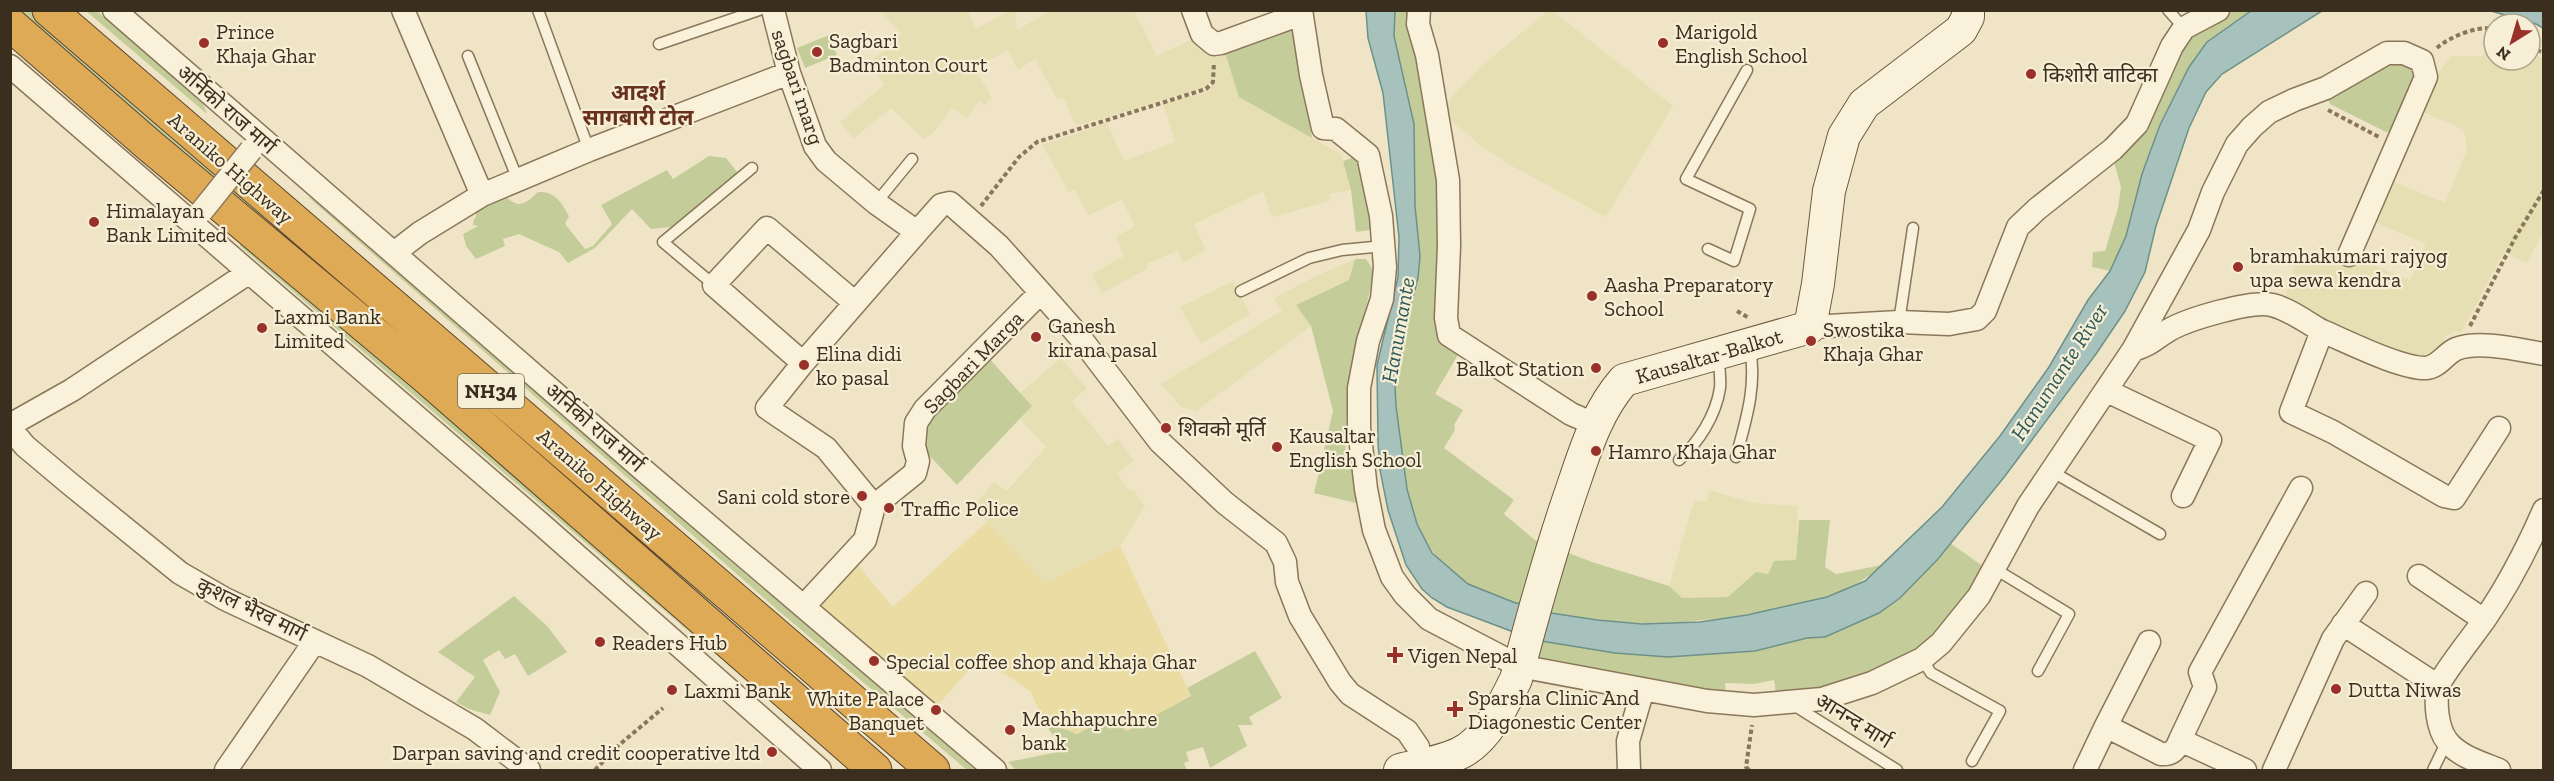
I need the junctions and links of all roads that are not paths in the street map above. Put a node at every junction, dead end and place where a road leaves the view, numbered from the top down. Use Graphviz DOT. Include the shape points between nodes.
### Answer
graph roads {
  1 [pos="49,10"];
  2 [pos="114,10"];
  3 [pos="403,10"];
  4 [pos="538,10"];
  5 [pos="759,10"];
  6 [pos="773,10"];
  7 [pos="1193,10"];
  8 [pos="1419,10"];
  9 [pos="1968,10"];
  10 [pos="2168,10"];
  11 [pos="2218,10"];
  12 [pos="1301,12"];
  13 [pos="10,24"];
  14 [pos="2184,28"];
  15 [pos="659,44"];
  16 [pos="468,56"];
  17 [pos="10,66"];
  18 [pos="1747,70"];
  19 [pos="789,72"];
  20 [pos="251,150"];
  21 [pos="590,150"];
  22 [pos="912,159"];
  23 [pos="752,168"];
  24 [pos="518,180"];
  25 [pos="482,195"];
  26 [pos="876,203"];
  27 [pos="202,211"];
  28 [pos="1913,228"];
  29 [pos="917,232"];
  30 [pos="1384,246"];
  31 [pos="1708,249"];
  32 [pos="394,253"];
  33 [pos="2349,255"];
  34 [pos="248,273"];
  35 [pos="714,285"];
  36 [pos="1241,291"];
  37 [pos="1041,293"];
  38 [pos="854,302"];
  39 [pos="1899,322"];
  40 [pos="1810,327"];
  41 [pos="2322,331"];
  42 [pos="1749,345"];
  43 [pos="2133,350"];
  44 [pos="1718,354"];
  45 [pos="2544,354"];
  46 [pos="803,363"];
  47 [pos="2107,391"];
  48 [pos="1594,424"];
  49 [pos="10,427"];
  50 [pos="2499,428"];
  51 [pos="18,452"];
  52 [pos="1736,457"];
  53 [pos="1679,460"];
  54 [pos="2051,471"];
  55 [pos="2301,488"];
  56 [pos="2183,496"];
  57 [pos="874,506"];
  58 [pos="2544,510"];
  59 [pos="2160,534"];
  60 [pos="1995,569"];
  61 [pos="2420,576"];
  62 [pos="2367,593"];
  63 [pos="804,606"];
  64 [pos="2484,620"];
  65 [pos="2343,624"];
  66 [pos="315,640"];
  67 [pos="2149,642"];
  68 [pos="1922,659"];
  69 [pos="1520,660"];
  70 [pos="2038,671"];
  71 [pos="2438,686"];
  72 [pos="1643,688"];
  73 [pos="1789,703"];
  74 [pos="2106,726"];
  75 [pos="2180,740"];
  76 [pos="2447,741"];
  77 [pos="1971,761"];
  78 [pos="521,767"];
  79 [pos="1411,767"];
  80 [pos="226,771"];
  81 [pos="820,771"];
  82 [pos="875,771"];
  83 [pos="933,771"];
  84 [pos="995,771"];
  85 [pos="1629,771"];
  86 [pos="1897,771"];
  87 [pos="2085,771"];
  88 [pos="2245,771"];
  89 [pos="2274,771"];
  90 [pos="2433,771"];
  91 [pos="2499,771"];
  1 -- 83 [label="highway, Araniko Highway / NH34"];
  2 -- 32 [label="street, अर्निको राज मार्ग"];
  3 -- 25 [label="street"];
  4 -- 21 [label="lane"];
  5 -- 15 [label="lane"];
  6 -- 19 [label="street, sagbari marg"];
  7 -- 12 [label="street" via="1202,34 1215,44"];
  8 -- 48 [label="street" via="1418,24 1448,180 1449,335 1571,414"];
  9 -- 40 [label="main road" via="1960,30 1864,104 1844,136 1829,191"];
  10 -- 14 [label="lane"];
  11 -- 14 [label="street"];
  12 -- 30 [label="street" via="1323,128 1336,129 1368,155"];
  13 -- 82 [label="highway, Araniko Highway / NH34" via="460,407"];
  14 -- 39 [label="street" via="2137,124 2018,227 1985,311 1977,319 1949,324"];
  16 -- 24 [label="lane"];
  17 -- 34 [label="street"];
  18 -- 31 [label="lane" via="1686,179 1750,209 1734,261"];
  19 -- 21 [label="street"];
  19 -- 26 [label="street, sagbari marg" via="815,146 826,161"];
  20 -- 27 [label="street, bridge"];
  21 -- 24 [label="street"];
  22 -- 26 [label="lane"];
  23 -- 35 [label="lane" via="663,242"];
  24 -- 25 [label="street"];
  25 -- 32 [label="street"];
  26 -- 29 [label="street, sagbari marg"];
  28 -- 39 [label="lane"];
  29 -- 37 [label="street" via="940,205 950,203 999,246"];
  29 -- 38 [label="street"];
  30 -- 36 [label="lane" via="1309,258"];
  30 -- 69 [label="street" via="1382,299 1368,341 1359,388 1359,428 1374,530 1392,577 1430,619"];
  32 -- 63 [label="street, अर्निको राज मार्ग"];
  33 -- 43 [label="street" via="2426,77 2422,61 2404,53 2387,53 2326,88 2269,112 2252,127 2237,144 2199,230"];
  34 -- 49 [label="street"];
  34 -- 81 [label="street" via="541,524"];
  35 -- 38 [label="street" via="767,228"];
  35 -- 46 [label="street"];
  37 -- 57 [label="street, Sagbari Marga" via="925,409 916,423 915,473"];
  37 -- 79 [label="street" via="1160,442 1225,503 1276,543 1300,616 1350,694 1407,731 1418,747"];
  38 -- 46 [label="street"];
  39 -- 40 [label="street"];
  40 -- 42 [label="main road, Kausaltar-Balkot"];
  41 -- 43 [label="street" via="2278,308 2254,304 2170,330 2151,344"];
  41 -- 45 [label="street" via="2386,358 2425,368 2437,365 2458,348 2470,346"];
  41 -- 50 [label="street" via="2291,412 2444,496 2454,498"];
  42 -- 44 [label="main road, Kausaltar-Balkot"];
  42 -- 52 [label="lane" via="1753,378"];
  43 -- 47 [label="street"];
  44 -- 48 [label="main road, Kausaltar-Balkot" via="1624,380"];
  44 -- 53 [label="lane" via="1720,387 1712,415 1692,448"];
  46 -- 57 [label="street" via="767,408 826,448"];
  47 -- 54 [label="street"];
  47 -- 56 [label="street" via="2210,440"];
  48 -- 69 [label="main road, Kausaltar-Balkot" via="1559,525"];
  49 -- 51 [label="street, कुशल‌ भैरव मार्ग"];
  51 -- 66 [label="street, कुशल‌ भैरव मार्ग" via="180,573 225,599"];
  54 -- 59 [label="lane"];
  54 -- 60 [label="street" via="2014,529"];
  55 -- 75 [label="street" via="2200,672 2205,687"];
  57 -- 63 [label="street" via="866,540"];
  58 -- 64 [label="street" via="2525,554"];
  60 -- 68 [label="street" via="1960,621"];
  60 -- 70 [label="lane" via="2069,614"];
  61 -- 64 [label="street"];
  62 -- 65 [label="street"];
  63 -- 84 [label="street, अर्निको राज मार्ग"];
  64 -- 71 [label="street"];
  65 -- 71 [label="street"];
  65 -- 89 [label="street"];
  66 -- 78 [label="street, कुशल‌ भैरव मार्ग" via="368,666 475,729"];
  66 -- 80 [label="street"];
  67 -- 74 [label="street"];
  68 -- 73 [label="street" via="1872,683 1822,699"];
  68 -- 77 [label="lane" via="1931,673 2000,711"];
  69 -- 72 [label="street"];
  69 -- 79 [label="main road, Kausaltar-Balkot" via="1510,692 1476,742 1458,754"];
  71 -- 76 [label="street" via="2438,713"];
  72 -- 73 [label="street" via="1707,701"];
  72 -- 85 [label="street" via="1628,741"];
  73 -- 86 [label="lane, आनन्द मार्ग"];
  74 -- 75 [label="street" via="2161,754 2173,752"];
  74 -- 87 [label="street"];
  75 -- 88 [label="street"];
  76 -- 90 [label="lane"];
  76 -- 91 [label="street"];
}
